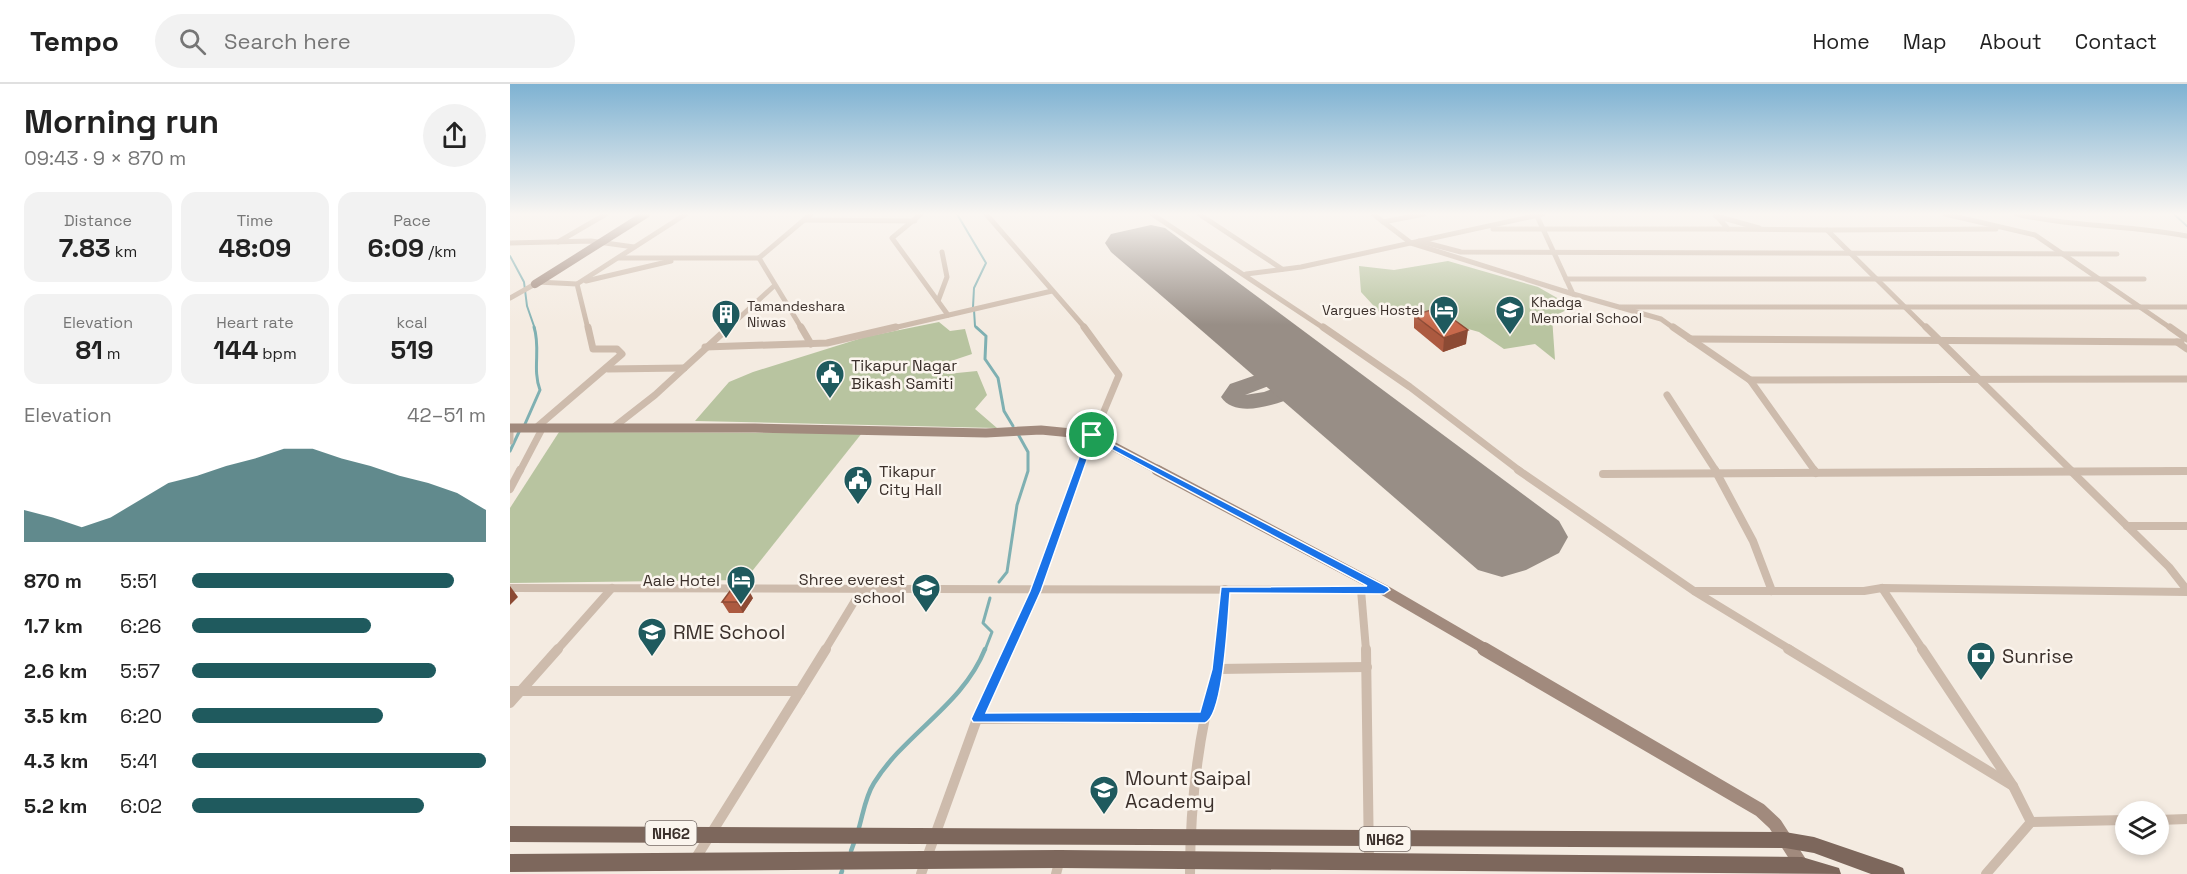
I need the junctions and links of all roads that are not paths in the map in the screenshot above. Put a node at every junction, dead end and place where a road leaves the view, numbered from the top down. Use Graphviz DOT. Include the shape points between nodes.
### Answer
graph roads {
  1 [pos="587,251"];
  2 [pos="629,251"];
  3 [pos="767,251"];
  4 [pos="901,251"];
  5 [pos="1018,251"];
  6 [pos="1210,251"];
  7 [pos="1255,251"];
  8 [pos="1372,251"];
  9 [pos="1436,251"];
  10 [pos="1450,251"];
  11 [pos="1551,251"];
  12 [pos="1845,251"];
  13 [pos="2058,251"];
  14 [pos="942,252"];
  15 [pos="2061,253"];
  16 [pos="1552,254"];
  17 [pos="1848,254"];
  18 [pos="2117,254"];
  19 [pos="619,258"];
  20 [pos="684,258"];
  21 [pos="759,258"];
  22 [pos="1282,269"];
  23 [pos="1246,274"];
  24 [pos="1566,279"];
  25 [pos="1874,279"];
  26 [pos="2144,279"];
  27 [pos="2100,280"];
  28 [pos="536,283"];
  29 [pos="576,284"];
  30 [pos="774,286"];
  31 [pos="1052,291"];
  32 [pos="1573,294"];
  33 [pos="512,296"];
  34 [pos="938,301"];
  35 [pos="786,305"];
  36 [pos="751,306"];
  37 [pos="1903,307"];
  38 [pos="2187,307"];
  39 [pos="1622,308"];
  40 [pos="2142,308"];
  41 [pos="948,315"];
  42 [pos="1690,339"];
  43 [pos="2187,341"];
  44 [pos="1942,342"];
  45 [pos="2177,342"];
  46 [pos="811,344"];
  47 [pos="705,347"];
  48 [pos="2187,349"];
  49 [pos="684,368"];
  50 [pos="608,369"];
  51 [pos="1976,378"];
  52 [pos="2187,379"];
  53 [pos="1750,380"];
  54 [pos="1667,395"];
  55 [pos="614,427"];
  56 [pos="510,428"];
  57 [pos="540,428"];
  58 [pos="1092,435"];
  59 [pos="510,441"];
  60 [pos="2070,471"];
  61 [pos="2187,471"];
  62 [pos="1816,473"];
  63 [pos="1603,474"];
  64 [pos="1717,474"];
  65 [pos="510,489"];
  66 [pos="2127,526"];
  67 [pos="2187,526"];
  68 [pos="510,588"];
  69 [pos="612,588"];
  70 [pos="1882,588"];
  71 [pos="862,589"];
  72 [pos="1225,589"];
  73 [pos="1361,590"];
  74 [pos="1384,590"];
  75 [pos="1035,591"];
  76 [pos="1694,591"];
  77 [pos="1772,591"];
  78 [pos="2187,591"];
  79 [pos="1367,667"];
  80 [pos="1218,669"];
  81 [pos="515,691"];
  82 [pos="800,691"];
  83 [pos="510,703"];
  84 [pos="1205,717"];
  85 [pos="977,719"];
  86 [pos="2013,786"];
  87 [pos="2187,819"];
  88 [pos="2115,820"];
  89 [pos="2169,820"];
  90 [pos="2031,822"];
  91 [pos="711,833"];
  92 [pos="510,834"];
  93 [pos="935,835"];
  94 [pos="1190,836"];
  95 [pos="1369,839"];
  96 [pos="1785,840"];
  97 [pos="694,862"];
  98 [pos="510,863"];
  99 [pos="1369,864"];
  100 [pos="1058,866"];
  101 [pos="1802,866"];
  102 [pos="923,867"];
  103 [pos="641,868"];
  104 [pos="1190,868"];
  105 [pos="1327,868"];
  106 [pos="1462,869"];
  107 [pos="1594,869"];
  108 [pos="1728,869"];
  109 [pos="1833,874"];
  110 [pos="1896,874"];
  111 [pos="1986,874"];
  1 -- 28 [label="street"];
  2 -- 19 [label="street"];
  3 -- 21 [label="street"];
  4 -- 34 [label="street"];
  5 -- 31 [label="street"];
  6 -- 23 [label="street"];
  7 -- 22 [label="street"];
  8 -- 22 [label="street"];
  9 -- 32 [label="street"];
  10 -- 16 [label="street"];
  11 -- 16 [label="street"];
  12 -- 17 [label="street"];
  13 -- 15 [label="street"];
  14 -- 34 [label="street" via="949,267"];
  15 -- 17 [label="street"];
  15 -- 18 [label="street"];
  15 -- 27 [label="street"];
  16 -- 17 [label="street"];
  16 -- 24 [label="street"];
  17 -- 25 [label="street"];
  19 -- 20 [label="street"];
  19 -- 29 [label="street"];
  20 -- 21 [label="street"];
  20 -- 29 [label="street"];
  21 -- 30 [label="street"];
  22 -- 23 [label="street"];
  23 -- 76 [label="street"];
  24 -- 25 [label="street"];
  24 -- 32 [label="street"];
  25 -- 27 [label="street"];
  25 -- 37 [label="street"];
  26 -- 27 [label="street"];
  27 -- 40 [label="street"];
  28 -- 29 [label="street"];
  28 -- 33 [label="street"];
  29 -- 50 [label="street" via="593,348 622,354"];
  30 -- 35 [label="street"];
  30 -- 36 [label="street"];
  31 -- 41 [label="street"];
  31 -- 58 [label="street" via="1075,314 1119,375"];
  32 -- 39 [label="street"];
  34 -- 41 [label="street"];
  35 -- 36 [label="street"];
  35 -- 46 [label="street"];
  36 -- 47 [label="street"];
  37 -- 39 [label="street"];
  37 -- 40 [label="street"];
  37 -- 44 [label="street"];
  38 -- 40 [label="street"];
  39 -- 42 [label="street" via="1661,319"];
  40 -- 43 [label="street"];
  41 -- 46 [label="street"];
  42 -- 44 [label="street"];
  42 -- 53 [label="street"];
  43 -- 45 [label="street"];
  44 -- 45 [label="street"];
  44 -- 51 [label="street"];
  45 -- 48 [label="street"];
  46 -- 47 [label="street"];
  47 -- 49 [label="street"];
  49 -- 50 [label="street"];
  49 -- 55 [label="street"];
  50 -- 57 [label="street"];
  51 -- 52 [label="street"];
  51 -- 53 [label="street"];
  51 -- 60 [label="street"];
  53 -- 62 [label="street"];
  54 -- 64 [label="street"];
  55 -- 57 [label="street"];
  55 -- 58 [label="street" via="1051,430"];
  56 -- 57 [label="street"];
  56 -- 59 [label="street"];
  57 -- 65 [label="street"];
  58 -- 74 [label="street"];
  58 -- 75 [label="street"];
  60 -- 61 [label="street"];
  60 -- 62 [label="street"];
  60 -- 66 [label="street"];
  62 -- 64 [label="street"];
  63 -- 64 [label="street"];
  64 -- 77 [label="street" via="1764,565"];
  66 -- 67 [label="street"];
  66 -- 78 [label="street" via="2169,567"];
  68 -- 69 [label="street"];
  69 -- 71 [label="street"];
  69 -- 81 [label="street"];
  70 -- 77 [label="street"];
  70 -- 78 [label="street"];
  70 -- 86 [label="street"];
  71 -- 75 [label="street"];
  71 -- 82 [label="street"];
  72 -- 73 [label="street"];
  72 -- 75 [label="street"];
  72 -- 80 [label="street"];
  73 -- 74 [label="street"];
  73 -- 79 [label="street"];
  74 -- 96 [label="street" via="1760,810"];
  75 -- 85 [label="street"];
  76 -- 77 [label="street"];
  76 -- 86 [label="street"];
  79 -- 80 [label="street"];
  79 -- 95 [label="street"];
  80 -- 84 [label="street"];
  81 -- 82 [label="street"];
  81 -- 83 [label="street"];
  82 -- 91 [label="street"];
  84 -- 85 [label="street"];
  84 -- 94 [label="street"];
  85 -- 93 [label="street"];
  86 -- 90 [label="street"];
  87 -- 89 [label="street"];
  88 -- 90 [label="street"];
  90 -- 111 [label="street"];
  91 -- 92 [label="main road, NH62"];
  91 -- 93 [label="main road, NH62"];
  91 -- 97 [label="street"];
  93 -- 94 [label="main road, NH62"];
  93 -- 102 [label="street"];
  94 -- 95 [label="main road, NH62"];
  94 -- 104 [label="street"];
  95 -- 96 [label="main road, NH62"];
  95 -- 99 [label="street"];
  96 -- 101 [label="street"];
  96 -- 110 [label="main road, NH62" via="1814,845"];
  97 -- 102 [label="main road, NH62" via="862,861"];
  97 -- 103 [label="main road, NH62"];
  98 -- 103 [label="main road, NH62"];
  99 -- 105 [label="main road, NH62"];
  99 -- 106 [label="main road, NH62"];
  100 -- 102 [label="main road, NH62"];
  100 -- 104 [label="main road, NH62"];
  101 -- 108 [label="main road, NH62"];
  101 -- 109 [label="main road, NH62"];
  104 -- 105 [label="main road, NH62"];
  106 -- 107 [label="main road, NH62"];
  107 -- 108 [label="main road, NH62"];
}
